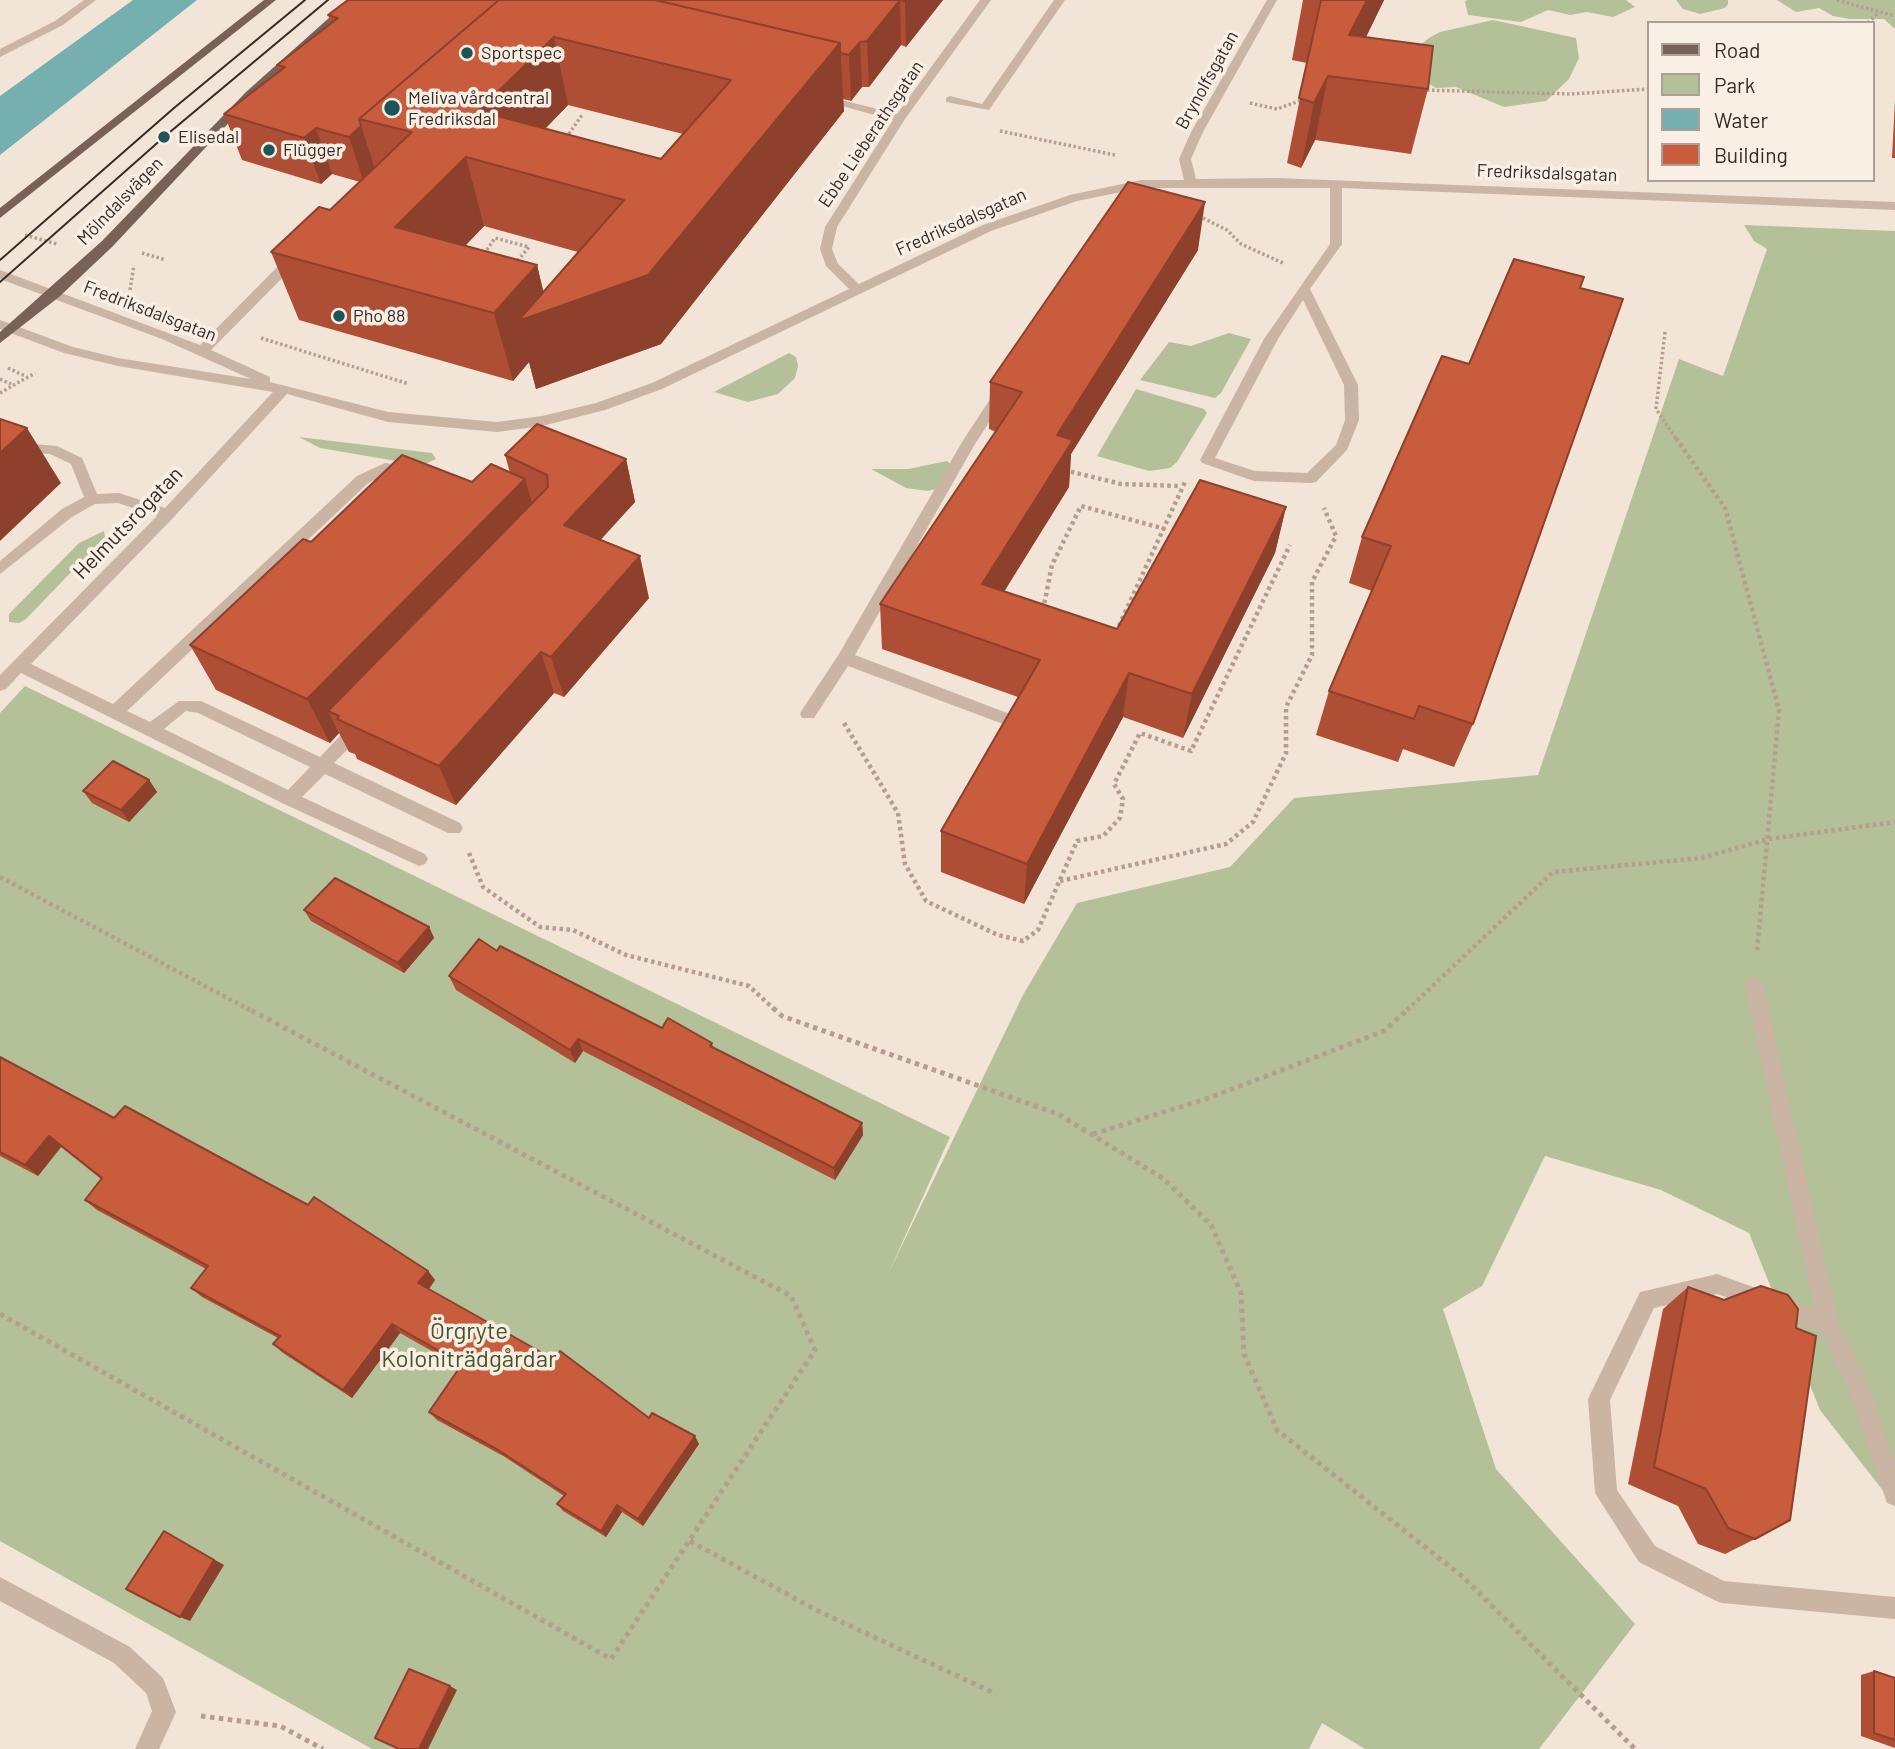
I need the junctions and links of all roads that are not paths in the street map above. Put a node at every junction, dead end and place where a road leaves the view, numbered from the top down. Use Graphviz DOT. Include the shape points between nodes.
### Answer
graph roads {
  1 [pos="90,0"];
  2 [pos="271,0"];
  3 [pos="356,0"];
  4 [pos="986,0"];
  5 [pos="1059,0"];
  6 [pos="1272,0"];
  7 [pos="0,54"];
  8 [pos="812,96"];
  9 [pos="950,100"];
  10 [pos="900,118"];
  11 [pos="1190,181"];
  12 [pos="1336,184"];
  13 [pos="1097,192"];
  14 [pos="1895,206"];
  15 [pos="1109,208"];
  16 [pos="0,214"];
  17 [pos="307,244"];
  18 [pos="0,274"];
  19 [pos="1304,289"];
  20 [pos="857,290"];
  21 [pos="54,295"];
  22 [pos="7,326"];
  23 [pos="0,340"];
  24 [pos="202,351"];
  25 [pos="1013,375"];
  26 [pos="284,389"];
  27 [pos="0,446"];
  28 [pos="429,473"];
  29 [pos="92,499"];
  30 [pos="168,514"];
  31 [pos="1,567"];
  32 [pos="845,658"];
  33 [pos="10,669"];
  34 [pos="0,685"];
  35 [pos="115,712"];
  36 [pos="808,714"];
  37 [pos="371,715"];
  38 [pos="1009,720"];
  39 [pos="152,730"];
  40 [pos="323,765"];
  41 [pos="290,799"];
  42 [pos="454,828"];
  43 [pos="419,859"];
  44 [pos="1754,985"];
  45 [pos="1828,1324"];
  46 [pos="1895,1495"];
  47 [pos="0,1588"];
  48 [pos="1895,1608"];
  49 [pos="147,1749"];
  1 -- 7 [label="street" via="59,23"];
  2 -- 16 [label="main road"];
  3 -- 21 [label="main road, Mölndalsvägen" via="250,94"];
  4 -- 10 [label="street, Ebbe Lieberathsgatan"];
  5 -- 9 [label="street" via="985,108"];
  6 -- 11 [label="street, Brynolfsgatan" via="1197,132 1185,159"];
  8 -- 10 [label="street"];
  10 -- 20 [label="street, Ebbe Lieberathsgatan" via="831,227 825,249 832,266"];
  11 -- 12 [label="street, Fredriksdalsgatan"];
  11 -- 13 [label="street, Fredriksdalsgatan"];
  12 -- 14 [label="street, Fredriksdalsgatan"];
  12 -- 19 [label="street" via="1336,244"];
  13 -- 15 [label="street"];
  13 -- 20 [label="street, Fredriksdalsgatan" via="999,223"];
  17 -- 24 [label="street"];
  18 -- 21 [label="street, Fredriksdalsgatan"];
  19 -- 19 [label="street" via="1351,385 1352,420 1342,447 1311,478 1254,476 1207,460 1271,339"];
  20 -- 26 [label="street, Fredriksdalsgatan" via="657,386 542,421 497,427 431,423 388,417"];
  21 -- 22 [label="main road, Mölndalsvägen"];
  21 -- 24 [label="street, Fredriksdalsgatan"];
  22 -- 23 [label="main road, Mölndalsvägen"];
  22 -- 26 [label="street, Fredriksdalsgatan" via="69,350 118,362"];
  24 -- 26 [label="street, Fredriksdalsgatan"];
  25 -- 32 [label="street" via="969,442"];
  26 -- 30 [label="street, Helmutsrogatan"];
  27 -- 29 [label="street" via="52,449 77,461"];
  28 -- 35 [label="street" via="385,468 362,480"];
  29 -- 30 [label="street" via="119,498"];
  29 -- 31 [label="street" via="67,513"];
  30 -- 33 [label="street, Helmutsrogatan"];
  32 -- 36 [label="street"];
  32 -- 38 [label="street"];
  33 -- 34 [label="street, Helmutsrogatan"];
  33 -- 35 [label="street"];
  35 -- 39 [label="street"];
  37 -- 40 [label="street"];
  39 -- 40 [label="street" via="176,709 201,707"];
  39 -- 41 [label="street"];
  40 -- 41 [label="street"];
  40 -- 42 [label="street"];
  41 -- 43 [label="street"];
  44 -- 45 [label="street"];
  45 -- 46 [label="street" via="1858,1386"];
  45 -- 48 [label="street" via="1717,1284 1647,1299 1599,1399 1606,1493 1647,1554 1722,1592"];
  47 -- 49 [label="street" via="122,1655 155,1686 164,1712"];
}
